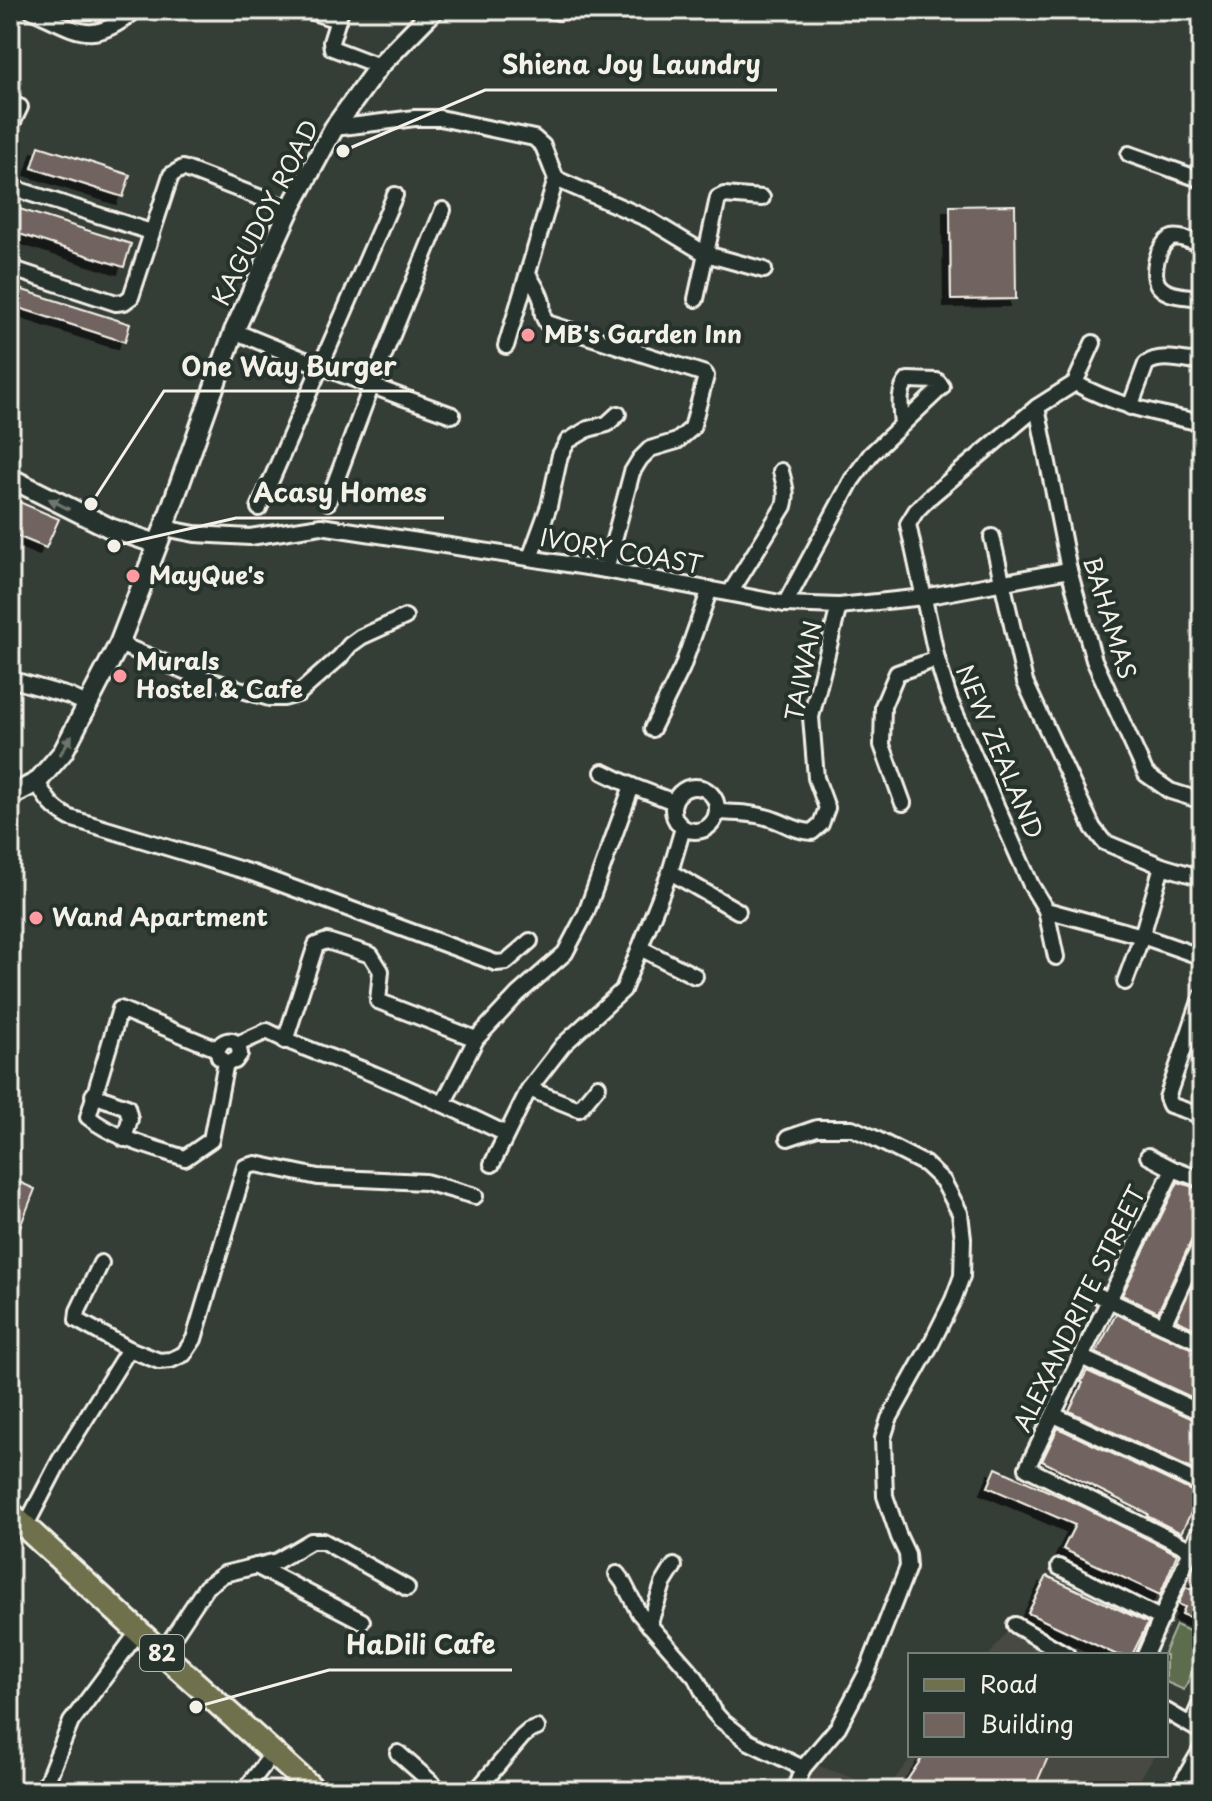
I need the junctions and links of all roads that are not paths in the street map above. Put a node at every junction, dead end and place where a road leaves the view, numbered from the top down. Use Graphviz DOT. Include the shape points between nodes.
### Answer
graph roads {
  1 [pos="31,10"];
  2 [pos="136,10"];
  3 [pos="306,10"];
  4 [pos="434,10"];
  5 [pos="339,15"];
  6 [pos="379,66"];
  7 [pos="20,107"];
  8 [pos="10,128"];
  9 [pos="334,128"];
  10 [pos="1129,154"];
  11 [pos="556,179"];
  12 [pos="1202,180"];
  13 [pos="10,187"];
  14 [pos="395,195"];
  15 [pos="762,198"];
  16 [pos="290,209"];
  17 [pos="443,210"];
  18 [pos="151,232"];
  19 [pos="1202,245"];
  20 [pos="706,254"];
  21 [pos="10,268"];
  22 [pos="764,270"];
  23 [pos="528,274"];
  24 [pos="1202,298"];
  25 [pos="696,299"];
  26 [pos="234,331"];
  27 [pos="1093,343"];
  28 [pos="506,346"];
  29 [pos="1202,363"];
  30 [pos="322,365"];
  31 [pos="1075,383"];
  32 [pos="371,387"];
  33 [pos="1037,407"];
  34 [pos="1130,407"];
  35 [pos="618,414"];
  36 [pos="452,415"];
  37 [pos="1202,423"];
  38 [pos="902,425"];
  39 [pos="781,471"];
  40 [pos="10,478"];
  41 [pos="328,502"];
  42 [pos="259,508"];
  43 [pos="160,536"];
  44 [pos="992,537"];
  45 [pos="530,558"];
  46 [pos="606,570"];
  47 [pos="1069,570"];
  48 [pos="1002,581"];
  49 [pos="710,589"];
  50 [pos="730,593"];
  51 [pos="924,597"];
  52 [pos="785,604"];
  53 [pos="839,606"];
  54 [pos="405,617"];
  55 [pos="119,644"];
  56 [pos="937,659"];
  57 [pos="10,679"];
  58 [pos="89,705"];
  59 [pos="652,729"];
  60 [pos="603,772"];
  61 [pos="37,782"];
  62 [pos="632,786"];
  63 [pos="10,796"];
  64 [pos="1202,801"];
  65 [pos="674,802"];
  66 [pos="903,803"];
  67 [pos="717,812"];
  68 [pos="683,828"];
  69 [pos="1162,866"];
  70 [pos="670,872"];
  71 [pos="1202,878"];
  72 [pos="1046,910"];
  73 [pos="738,911"];
  74 [pos="1142,936"];
  75 [pos="530,941"];
  76 [pos="640,948"];
  77 [pos="1056,957"];
  78 [pos="1202,957"];
  79 [pos="695,976"];
  80 [pos="1125,982"];
  81 [pos="1202,995"];
  82 [pos="1195,1038"];
  83 [pos="476,1039"];
  84 [pos="285,1041"];
  85 [pos="238,1044"];
  86 [pos="217,1049"];
  87 [pos="226,1062"];
  88 [pos="598,1086"];
  89 [pos="529,1089"];
  90 [pos="93,1095"];
  91 [pos="443,1104"];
  92 [pos="1202,1116"];
  93 [pos="506,1134"];
  94 [pos="788,1138"];
  95 [pos="124,1139"];
  96 [pos="1148,1156"];
  97 [pos="492,1164"];
  98 [pos="1173,1169"];
  99 [pos="1202,1180"];
  100 [pos="475,1196"];
  101 [pos="1202,1241"];
  102 [pos="101,1263"];
  103 [pos="1089,1291"];
  104 [pos="1108,1300"];
  105 [pos="1163,1325"];
  106 [pos="1202,1343"];
  107 [pos="129,1349"];
  108 [pos="1081,1357"];
  109 [pos="1202,1413"];
  110 [pos="1054,1415"];
  111 [pos="1202,1485"];
  112 [pos="17,1520"];
  113 [pos="1202,1525"];
  114 [pos="1192,1550"];
  115 [pos="256,1566"];
  116 [pos="674,1566"];
  117 [pos="1059,1567"];
  118 [pos="617,1574"];
  119 [pos="407,1588"];
  120 [pos="1162,1619"];
  121 [pos="362,1621"];
  122 [pos="649,1625"];
  123 [pos="1015,1625"];
  124 [pos="139,1631"];
  125 [pos="162,1653"];
  126 [pos="1064,1653"];
  127 [pos="1146,1653"];
  128 [pos="1202,1700"];
  129 [pos="1168,1712"];
  130 [pos="537,1728"];
  131 [pos="1196,1729"];
  132 [pos="1202,1748"];
  133 [pos="273,1753"];
  134 [pos="398,1753"];
  135 [pos="803,1768"];
  136 [pos="1202,1779"];
  137 [pos="43,1791"];
  138 [pos="244,1791"];
  139 [pos="315,1791"];
  140 [pos="441,1791"];
  141 [pos="476,1791"];
  142 [pos="794,1791"];
  143 [pos="1177,1791"];
  144 [pos="1195,1791"];
  1 -- 2 [label="street" via="80,32 96,33 118,25"];
  3 -- 5 [label="street"];
  4 -- 6 [label="street, KAGUDOY ROAD"];
  5 -- 6 [label="street" via="332,48"];
  6 -- 9 [label="street, KAGUDOY ROAD"];
  7 -- 8 [label="street"];
  9 -- 11 [label="street" via="440,118 534,138 543,146"];
  9 -- 16 [label="street, KAGUDOY ROAD"];
  10 -- 12 [label="street"];
  11 -- 20 [label="street" via="648,219"];
  11 -- 23 [label="street"];
  13 -- 18 [label="street"];
  14 -- 30 [label="street"];
  15 -- 20 [label="street" via="718,198"];
  16 -- 18 [label="street" via="183,168 171,175"];
  16 -- 26 [label="street, KAGUDOY ROAD"];
  17 -- 32 [label="street"];
  18 -- 21 [label="street" via="131,297 124,302"];
  19 -- 24 [label="street" via="1175,237 1167,240 1155,278 1170,293"];
  20 -- 22 [label="street"];
  20 -- 25 [label="street"];
  23 -- 28 [label="street"];
  23 -- 46 [label="street" via="547,323 706,376 692,428 677,441 650,449 632,472"];
  26 -- 30 [label="street"];
  26 -- 43 [label="street, KAGUDOY ROAD"];
  27 -- 31 [label="street"];
  29 -- 34 [label="street" via="1150,360"];
  30 -- 32 [label="street"];
  30 -- 42 [label="street"];
  31 -- 33 [label="street"];
  31 -- 34 [label="street"];
  32 -- 36 [label="street"];
  32 -- 41 [label="street"];
  33 -- 47 [label="street, BAHAMAS"];
  33 -- 51 [label="street, NEW ZEALAND" via="931,496 908,524"];
  34 -- 37 [label="street"];
  35 -- 45 [label="street" via="568,441"];
  38 -- 52 [label="street" via="852,480"];
  39 -- 50 [label="street" via="784,506"];
  43 -- 40 [label="street, one-way" via="110,528"];
  43 -- 45 [label="street, IVORY COAST" via="250,537 321,526"];
  43 -- 55 [label="street, KAGUDOY ROAD"];
  44 -- 48 [label="street"];
  45 -- 46 [label="street, IVORY COAST"];
  46 -- 49 [label="street, IVORY COAST"];
  47 -- 48 [label="street, IVORY COAST"];
  47 -- 64 [label="street, BAHAMAS" via="1094,660 1146,774 1170,791"];
  48 -- 51 [label="street, IVORY COAST"];
  48 -- 69 [label="street" via="1025,682 1093,828 1104,842"];
  49 -- 50 [label="street, IVORY COAST"];
  49 -- 59 [label="street" via="682,668"];
  50 -- 52 [label="street, IVORY COAST"];
  51 -- 53 [label="street, IVORY COAST"];
  51 -- 56 [label="street, NEW ZEALAND"];
  52 -- 53 [label="street, IVORY COAST"];
  53 -- 67 [label="street, TAIWAN" via="811,717 816,778 827,808 821,824 812,832 799,831 758,815"];
  54 -- 55 [label="street" via="361,637 298,694 284,698 199,677"];
  55 -- 58 [label="street, KAGUDOY ROAD"];
  56 -- 66 [label="street" via="897,673 883,706 882,745"];
  56 -- 72 [label="street, NEW ZEALAND" via="950,701"];
  57 -- 58 [label="street"];
  61 -- 58 [label="street, KAGUDOY ROAD, one-way" via="63,752"];
  60 -- 62 [label="street"];
  61 -- 63 [label="street, KAGUDOY ROAD"];
  61 -- 75 [label="street" via="50,804 70,818 252,873 496,963 506,962"];
  62 -- 65 [label="street"];
  62 -- 83 [label="street" via="586,913 565,953"];
  65 -- 67 [label="street" via="683,790 697,787 715,798"];
  65 -- 68 [label="street" via="674,816"];
  67 -- 68 [label="street" via="705,829"];
  68 -- 70 [label="street"];
  69 -- 71 [label="street"];
  69 -- 74 [label="street"];
  70 -- 73 [label="street"];
  70 -- 76 [label="street"];
  72 -- 74 [label="street"];
  72 -- 77 [label="street, NEW ZEALAND"];
  74 -- 78 [label="street"];
  74 -- 80 [label="street"];
  76 -- 79 [label="street"];
  76 -- 89 [label="street" via="623,990 563,1045"];
  81 -- 82 [label="street"];
  82 -- 92 [label="street" via="1167,1098 1170,1105"];
  83 -- 84 [label="street" via="378,1001 381,971 371,955 327,941 316,945"];
  83 -- 91 [label="street"];
  84 -- 85 [label="street" via="267,1031"];
  84 -- 91 [label="street"];
  85 -- 86 [label="street" via="226,1040"];
  85 -- 87 [label="street" via="240,1054"];
  86 -- 87 [label="street"];
  86 -- 90 [label="street" via="120,1009"];
  87 -- 95 [label="street" via="211,1140 185,1158"];
  88 -- 89 [label="street" via="579,1109"];
  89 -- 93 [label="street"];
  90 -- 95 [label="street" via="88,1117"];
  90 -- 95 [label="street" via="127,1107 130,1119"];
  91 -- 93 [label="street"];
  93 -- 97 [label="street"];
  94 -- 135 [label="street" via="817,1128 852,1128 925,1164 943,1181 960,1213 963,1239 962,1276 953,1300 883,1438 885,1496 908,1567 867,1672 838,1727"];
  96 -- 98 [label="street"];
  98 -- 99 [label="street"];
  98 -- 104 [label="street, ALEXANDRITE STREET"];
  100 -- 107 [label="street" via="425,1182 245,1167 194,1339 184,1354 171,1360 159,1361"];
  101 -- 105 [label="street"];
  102 -- 107 [label="street" via="77,1320"];
  103 -- 104 [label="street"];
  104 -- 105 [label="street"];
  104 -- 108 [label="street, ALEXANDRITE STREET"];
  105 -- 106 [label="street"];
  107 -- 112 [label="street"];
  108 -- 109 [label="street"];
  108 -- 110 [label="street, ALEXANDRITE STREET"];
  110 -- 111 [label="street"];
  110 -- 114 [label="street, ALEXANDRITE STREET" via="1027,1468"];
  112 -- 124 [label="main road, 82"];
  113 -- 114 [label="street"];
  114 -- 120 [label="street"];
  115 -- 119 [label="street" via="277,1561 311,1541 323,1541"];
  115 -- 121 [label="street"];
  115 -- 125 [label="street" via="224,1574 206,1587"];
  116 -- 122 [label="street"];
  117 -- 120 [label="street"];
  118 -- 122 [label="street"];
  120 -- 127 [label="street"];
  122 -- 135 [label="street" via="696,1678 721,1720 749,1742"];
  123 -- 126 [label="street"];
  124 -- 125 [label="main road, 82"];
  124 -- 137 [label="street" via="71,1722"];
  125 -- 133 [label="main road, 82"];
  128 -- 131 [label="street"];
  129 -- 131 [label="street"];
  130 -- 141 [label="street" via="522,1737"];
  132 -- 143 [label="street"];
  133 -- 138 [label="street"];
  133 -- 139 [label="main road, 82"];
  134 -- 140 [label="street"];
  135 -- 142 [label="street"];
  136 -- 144 [label="street"];
}
